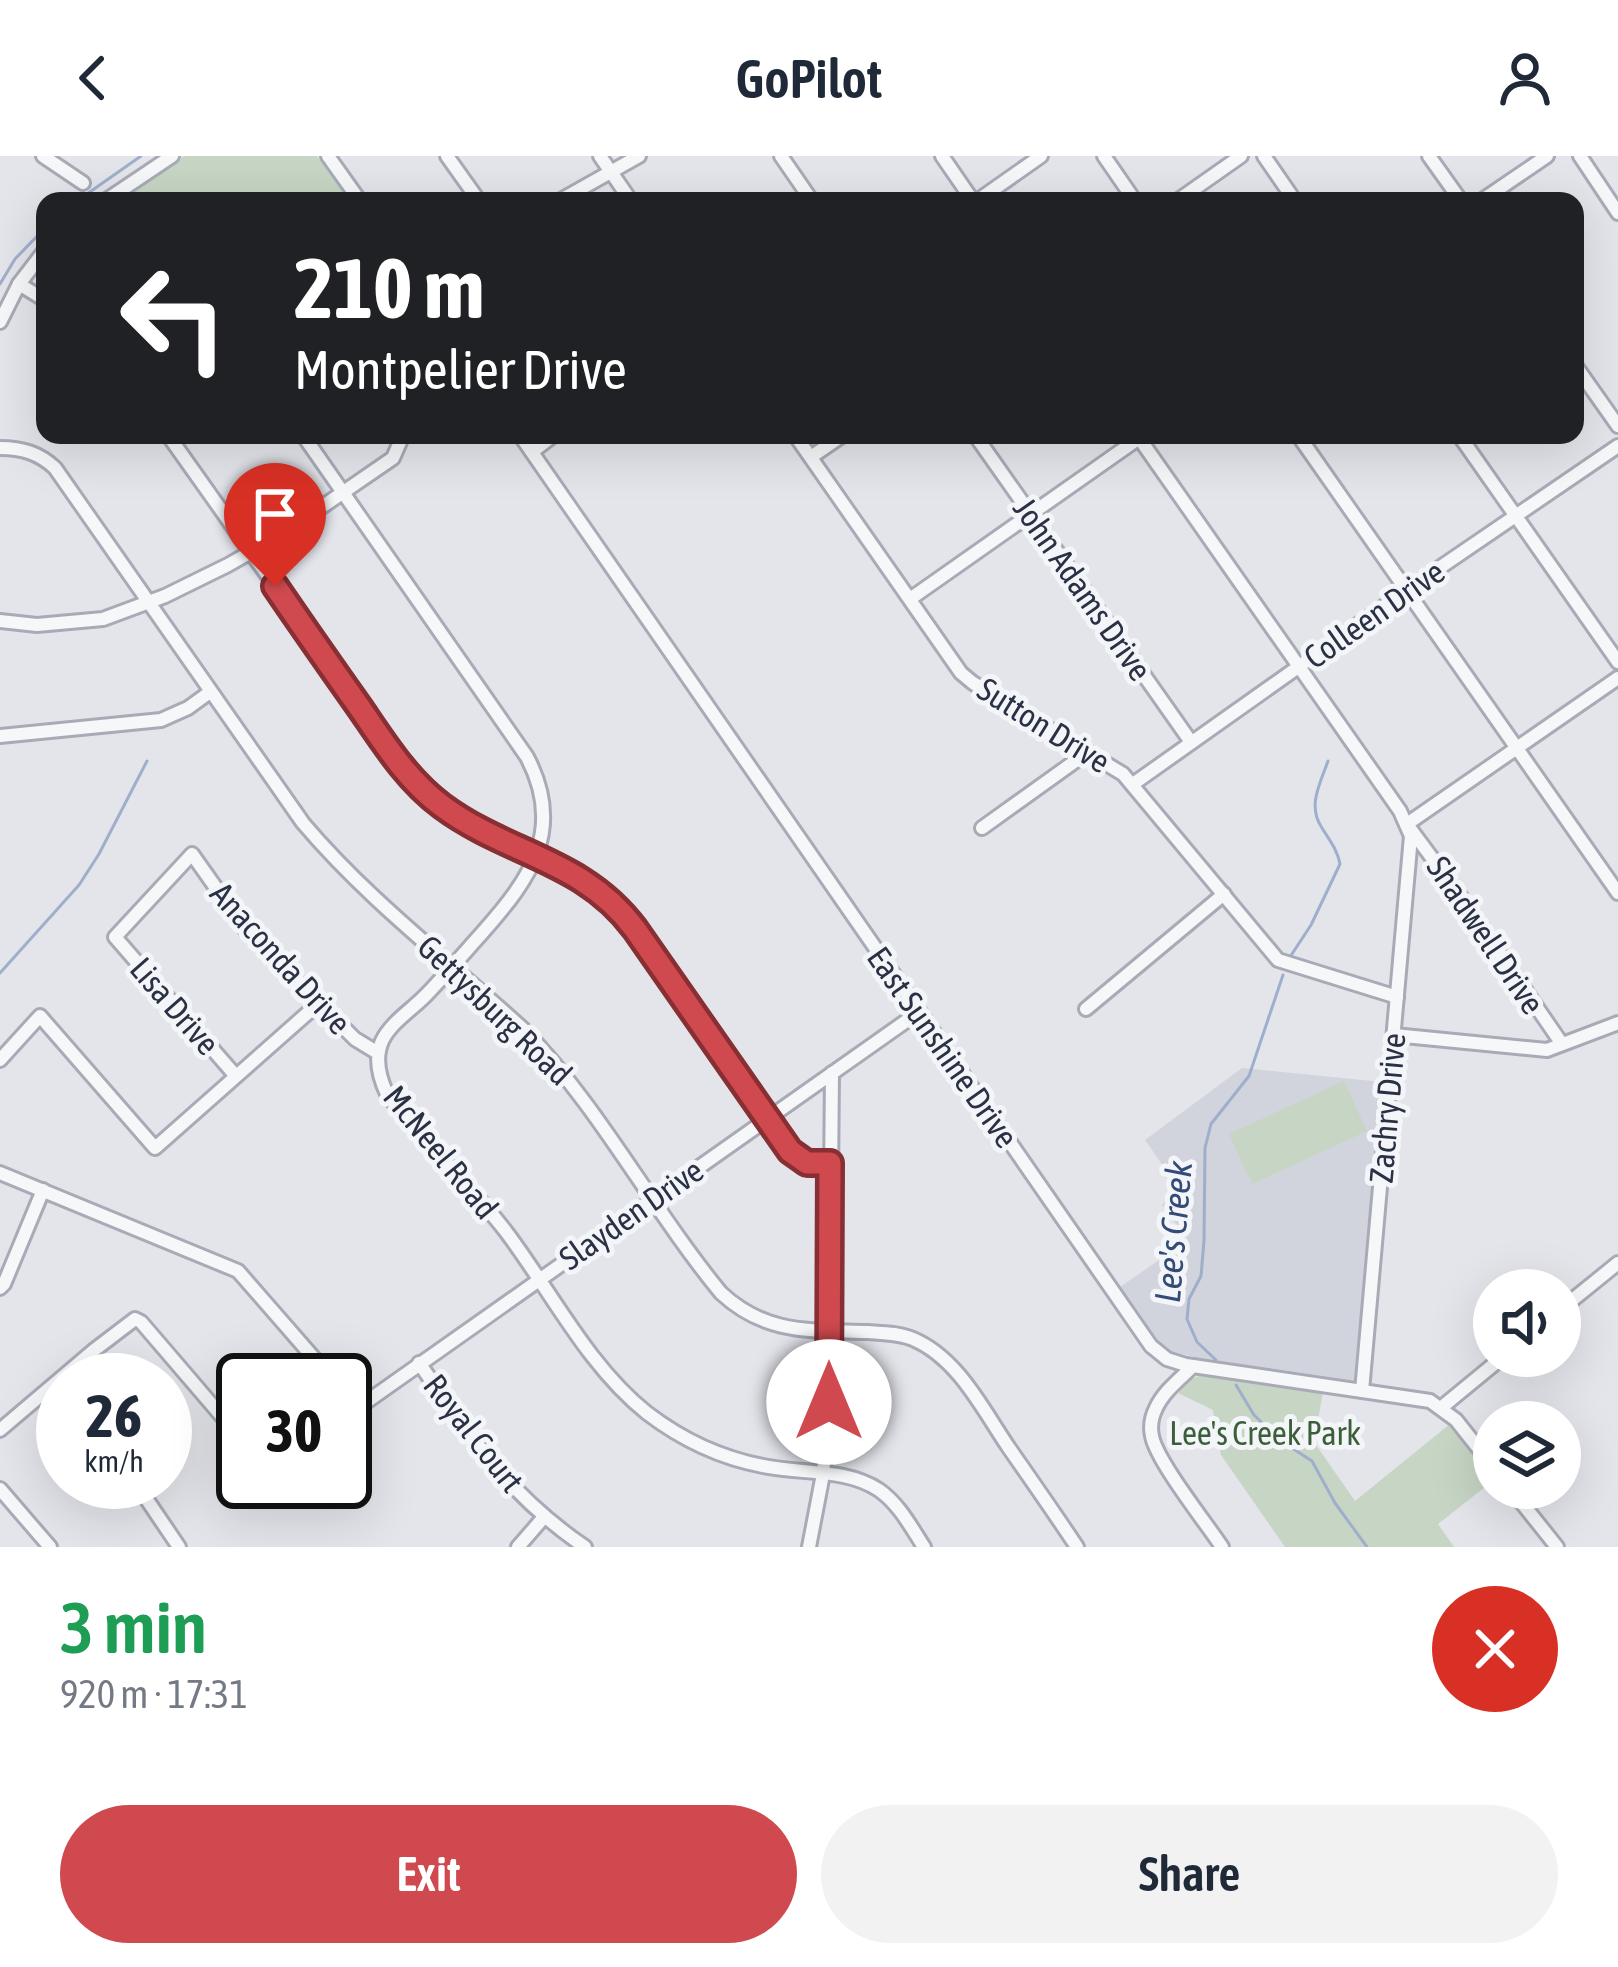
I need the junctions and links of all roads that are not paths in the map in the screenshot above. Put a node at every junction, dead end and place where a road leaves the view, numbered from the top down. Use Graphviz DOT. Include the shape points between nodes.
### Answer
graph roads {
  1 [pos="43,156"];
  2 [pos="172,156"];
  3 [pos="328,156"];
  4 [pos="447,156"];
  5 [pos="600,156"];
  6 [pos="639,156"];
  7 [pos="781,156"];
  8 [pos="942,156"];
  9 [pos="1041,156"];
  10 [pos="1104,156"];
  11 [pos="1241,156"];
  12 [pos="1264,156"];
  13 [pos="1430,156"];
  14 [pos="1547,156"];
  15 [pos="1580,156"];
  16 [pos="611,172"];
  17 [pos="82,182"];
  18 [pos="121,192"];
  19 [pos="353,192"];
  20 [pos="473,192"];
  21 [pos="575,192"];
  22 [pos="625,192"];
  23 [pos="806,192"];
  24 [pos="968,192"];
  25 [pos="988,192"];
  26 [pos="1129,192"];
  27 [pos="1190,192"];
  28 [pos="1289,192"];
  29 [pos="1455,192"];
  30 [pos="1493,192"];
  31 [pos="1618,213"];
  32 [pos="36,262"];
  33 [pos="19,284"];
  34 [pos="36,294"];
  35 [pos="0,322"];
  36 [pos="1584,378"];
  37 [pos="1618,426"];
  38 [pos="174,444"];
  39 [pos="309,444"];
  40 [pos="399,444"];
  41 [pos="526,444"];
  42 [pos="542,444"];
  43 [pos="802,444"];
  44 [pos="830,444"];
  45 [pos="981,444"];
  46 [pos="1129,444"];
  47 [pos="1145,444"];
  48 [pos="1304,444"];
  49 [pos="1465,444"];
  50 [pos="1618,446"];
  51 [pos="0,448"];
  52 [pos="532,452"];
  53 [pos="811,457"];
  54 [pos="343,493"];
  55 [pos="1030,515"];
  56 [pos="1515,515"];
  57 [pos="251,553"];
  58 [pos="1407,590"];
  59 [pos="910,599"];
  60 [pos="149,602"];
  61 [pos="0,621"];
  62 [pos="1618,662"];
  63 [pos="1298,668"];
  64 [pos="1618,678"];
  65 [pos="210,692"];
  66 [pos="0,736"];
  67 [pos="1191,742"];
  68 [pos="1516,748"];
  69 [pos="1088,752"];
  70 [pos="1132,784"];
  71 [pos="1408,825"];
  72 [pos="982,828"];
  73 [pos="537,856"];
  74 [pos="1618,893"];
  75 [pos="1224,894"];
  76 [pos="115,937"];
  77 [pos="453,965"];
  78 [pos="1396,997"];
  79 [pos="319,1003"];
  80 [pos="1086,1009"];
  81 [pos="919,1012"];
  82 [pos="1618,1023"];
  83 [pos="1394,1036"];
  84 [pos="1562,1044"];
  85 [pos="378,1053"];
  86 [pos="0,1060"];
  87 [pos="832,1073"];
  88 [pos="235,1075"];
  89 [pos="767,1118"];
  90 [pos="830,1163"];
  91 [pos="0,1173"];
  92 [pos="43,1190"];
  93 [pos="653,1198"];
  94 [pos="1618,1263"];
  95 [pos="539,1279"];
  96 [pos="0,1288"];
  97 [pos="1581,1293"];
  98 [pos="830,1331"];
  99 [pos="91,1353"];
  100 [pos="167,1353"];
  101 [pos="309,1353"];
  102 [pos="419,1363"];
  103 [pos="1193,1366"];
  104 [pos="1478,1377"];
  105 [pos="192,1382"];
  106 [pos="1362,1390"];
  107 [pos="372,1397"];
  108 [pos="36,1399"];
  109 [pos="1442,1407"];
  110 [pos="216,1410"];
  111 [pos="0,1430"];
  112 [pos="1473,1441"];
  113 [pos="823,1474"];
  114 [pos="0,1489"];
  115 [pos="153,1509"];
  116 [pos="1527,1509"];
  117 [pos="544,1517"];
  118 [pos="50,1547"];
  119 [pos="179,1547"];
  120 [pos="518,1547"];
  121 [pos="585,1547"];
  122 [pos="809,1547"];
  123 [pos="924,1547"];
  124 [pos="1077,1547"];
  125 [pos="1222,1547"];
  126 [pos="1557,1547"];
  1 -- 17 [label="street"];
  2 -- 18 [label="street"];
  3 -- 19 [label="street"];
  4 -- 20 [label="street"];
  5 -- 16 [label="street"];
  6 -- 16 [label="street"];
  7 -- 23 [label="street"];
  8 -- 24 [label="street"];
  9 -- 25 [label="street"];
  10 -- 26 [label="street"];
  11 -- 27 [label="street"];
  12 -- 28 [label="street"];
  13 -- 29 [label="street"];
  14 -- 30 [label="street"];
  15 -- 31 [label="street"];
  16 -- 21 [label="street"];
  16 -- 22 [label="street"];
  32 -- 33 [label="street"];
  33 -- 34 [label="street"];
  33 -- 35 [label="street"];
  36 -- 37 [label="street"];
  38 -- 57 [label="street"];
  39 -- 54 [label="street, McNeel Road"];
  40 -- 54 [label="street" via="393,458"];
  41 -- 52 [label="street, East Sunshine Drive"];
  42 -- 52 [label="street"];
  43 -- 53 [label="street, Sutton Drive"];
  44 -- 53 [label="street"];
  45 -- 55 [label="street, John Adams Drive"];
  46 -- 55 [label="street"];
  47 -- 63 [label="street, Shadwell Drive"];
  48 -- 58 [label="street"];
  49 -- 56 [label="street"];
  50 -- 56 [label="street, Colleen Drive"];
  51 -- 60 [label="street, Gettysburg Road" via="24,449 55,468"];
  52 -- 81 [label="street, East Sunshine Drive"];
  53 -- 59 [label="street, Sutton Drive"];
  54 -- 57 [label="street"];
  54 -- 73 [label="street, McNeel Road" via="527,758 543,806"];
  55 -- 59 [label="street"];
  55 -- 67 [label="street, John Adams Drive"];
  56 -- 58 [label="street, Colleen Drive"];
  56 -- 62 [label="street"];
  57 -- 60 [label="street"];
  57 -- 73 [label="street" via="408,774 445,808"];
  58 -- 63 [label="street, Colleen Drive"];
  58 -- 68 [label="street"];
  59 -- 69 [label="street, Sutton Drive" via="968,679"];
  60 -- 61 [label="street" via="103,619"];
  60 -- 65 [label="street, Gettysburg Road"];
  63 -- 67 [label="street, Colleen Drive"];
  63 -- 71 [label="street, Shadwell Drive"];
  64 -- 68 [label="street"];
  65 -- 66 [label="street" via="161,720"];
  65 -- 77 [label="street, Gettysburg Road" via="333,858"];
  67 -- 70 [label="street, Colleen Drive"];
  68 -- 71 [label="street"];
  68 -- 74 [label="street"];
  69 -- 70 [label="street, Sutton Drive"];
  69 -- 72 [label="street"];
  70 -- 75 [label="street, Sutton Drive"];
  71 -- 78 [label="street, Zachry Drive"];
  71 -- 84 [label="street, Shadwell Drive"];
  73 -- 77 [label="street, McNeel Road" via="512,900"];
  73 -- 89 [label="street" via="590,883 626,917"];
  75 -- 78 [label="street, Sutton Drive" via="1286,965"];
  75 -- 80 [label="street"];
  76 -- 79 [label="street, Anaconda Drive" via="192,854 245,929"];
  76 -- 88 [label="street, Lisa Drive"];
  77 -- 85 [label="street, McNeel Road" via="389,1030"];
  77 -- 93 [label="street, Gettysburg Road" via="565,1073"];
  78 -- 83 [label="street, Zachry Drive"];
  79 -- 85 [label="street, Anaconda Drive"];
  79 -- 88 [label="street"];
  81 -- 87 [label="street, Slayden Drive"];
  81 -- 103 [label="street, East Sunshine Drive" via="1140,1332 1167,1359"];
  82 -- 84 [label="street"];
  83 -- 84 [label="street" via="1538,1050"];
  83 -- 106 [label="street, Zachry Drive"];
  85 -- 95 [label="street, McNeel Road" via="391,1100"];
  86 -- 88 [label="street" via="40,1016 154,1148"];
  87 -- 89 [label="street, Slayden Drive"];
  87 -- 90 [label="street"];
  89 -- 90 [label="street" via="795,1156"];
  89 -- 93 [label="street, Slayden Drive"];
  90 -- 98 [label="street"];
  91 -- 92 [label="street"];
  92 -- 96 [label="street"];
  92 -- 101 [label="street" via="238,1271"];
  93 -- 95 [label="street, Slayden Drive"];
  93 -- 98 [label="street, Gettysburg Road" via="733,1304 778,1326"];
  94 -- 97 [label="street"];
  95 -- 102 [label="street, Slayden Drive"];
  95 -- 113 [label="street, McNeel Road" via="610,1378 670,1429 732,1458"];
  98 -- 113 [label="street"];
  98 -- 124 [label="street, Gettysburg Road" via="906,1335 945,1359"];
  99 -- 100 [label="street" via="135,1319"];
  102 -- 107 [label="street, Slayden Drive"];
  102 -- 117 [label="street, Royal Court" via="492,1465"];
  103 -- 106 [label="street, East Sunshine Drive"];
  103 -- 125 [label="street" via="1156,1407 1152,1437"];
  104 -- 109 [label="street"];
  105 -- 110 [label="street"];
  106 -- 109 [label="street, East Sunshine Drive"];
  108 -- 111 [label="street"];
  109 -- 112 [label="street"];
  113 -- 122 [label="street"];
  113 -- 123 [label="street, McNeel Road" via="877,1489"];
  114 -- 118 [label="street"];
  115 -- 119 [label="street"];
  116 -- 126 [label="street"];
  117 -- 120 [label="street"];
  117 -- 121 [label="street, Royal Court"];
}
